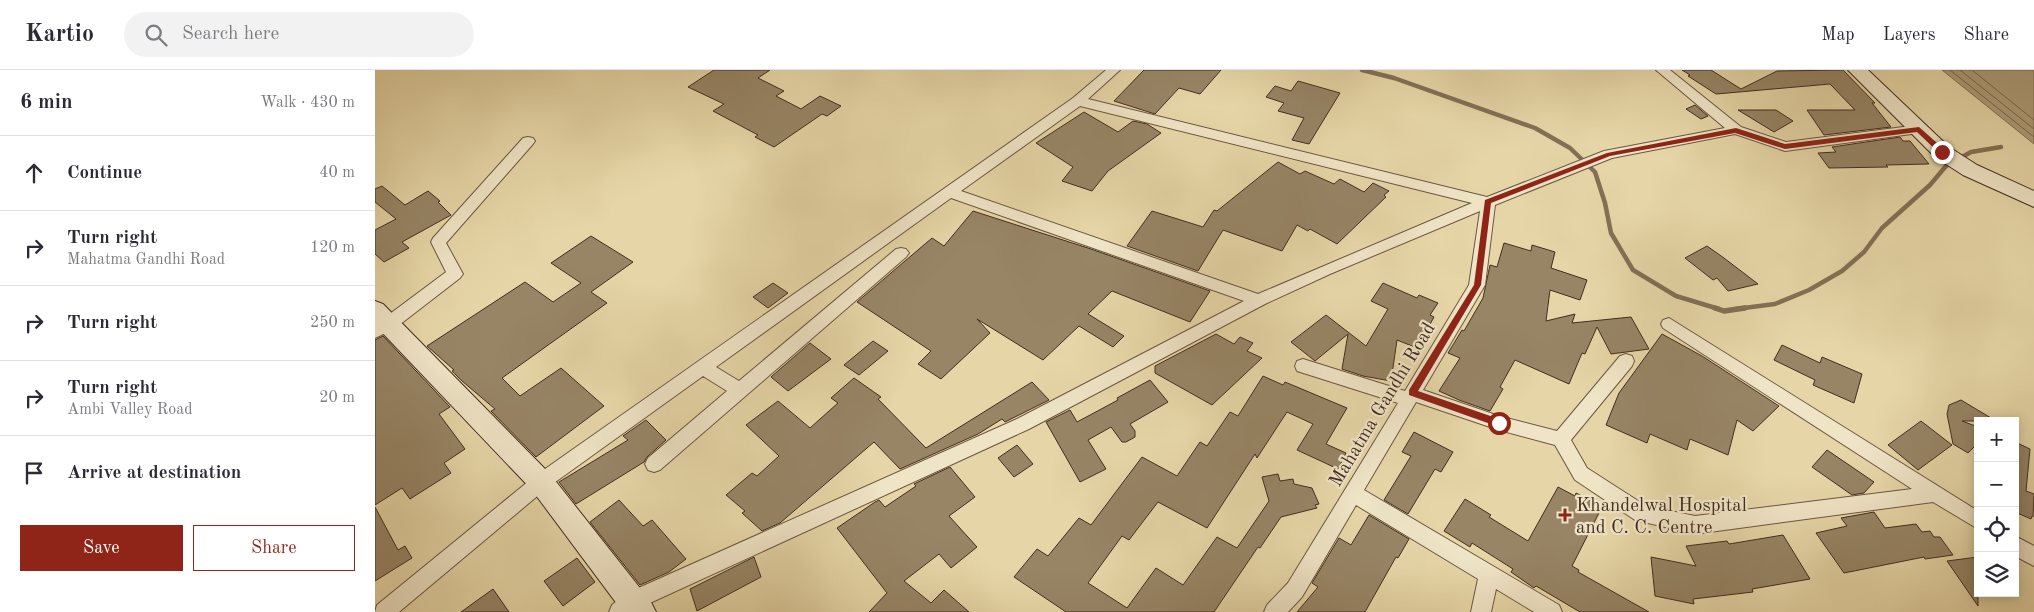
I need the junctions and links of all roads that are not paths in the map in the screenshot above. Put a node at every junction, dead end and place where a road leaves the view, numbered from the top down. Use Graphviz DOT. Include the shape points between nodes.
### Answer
graph roads {
  1 [pos="1114,70"];
  2 [pos="1663,70"];
  3 [pos="1857,70"];
  4 [pos="1078,101"];
  5 [pos="1919,129"];
  6 [pos="1736,130"];
  7 [pos="528,141"];
  8 [pos="1609,154"];
  9 [pos="949,192"];
  10 [pos="2034,200"];
  11 [pos="1487,202"];
  12 [pos="901,253"];
  13 [pos="1259,300"];
  14 [pos="379,322"];
  15 [pos="1669,324"];
  16 [pos="1626,360"];
  17 [pos="1303,366"];
  18 [pos="703,367"];
  19 [pos="740,391"];
  20 [pos="1411,396"];
  21 [pos="1561,439"];
  22 [pos="655,464"];
  23 [pos="541,482"];
  24 [pos="1353,494"];
  25 [pos="1935,494"];
  26 [pos="1974,518"];
  27 [pos="2019,547"];
  28 [pos="2034,556"];
  29 [pos="1489,575"];
  30 [pos="631,608"];
  31 [pos="395,609"];
  32 [pos="1274,612"];
  33 [pos="1481,612"];
  34 [pos="1552,612"];
  1 -- 4 [label="street"];
  2 -- 6 [label="street"];
  3 -- 5 [label="street"];
  4 -- 9 [label="street"];
  4 -- 11 [label="street"];
  5 -- 6 [label="street" via="1785,146"];
  5 -- 10 [label="street" via="1942,152 1971,170"];
  6 -- 8 [label="street"];
  7 -- 14 [label="street" via="438,242 455,274"];
  8 -- 11 [label="street"];
  9 -- 13 [label="street"];
  9 -- 18 [label="street"];
  11 -- 13 [label="street"];
  11 -- 20 [label="street, Mahatma Gandhi Road" via="1477,285"];
  12 -- 19 [label="street"];
  13 -- 30 [label="street" via="1023,424"];
  14 -- 23 [label="street"];
  15 -- 25 [label="street"];
  16 -- 21 [label="street"];
  17 -- 20 [label="street"];
  18 -- 19 [label="street"];
  18 -- 23 [label="street"];
  19 -- 22 [label="street"];
  20 -- 21 [label="street"];
  20 -- 24 [label="street, Mahatma Gandhi Road"];
  21 -- 25 [label="street" via="1581,474 1634,509 1642,514 1695,525"];
  23 -- 30 [label="street"];
  23 -- 31 [label="street"];
  24 -- 29 [label="street"];
  24 -- 32 [label="street, Mahatma Gandhi Road" via="1295,590"];
  25 -- 26 [label="street"];
  27 -- 28 [label="street"];
  29 -- 33 [label="street"];
  29 -- 34 [label="street"];
}
